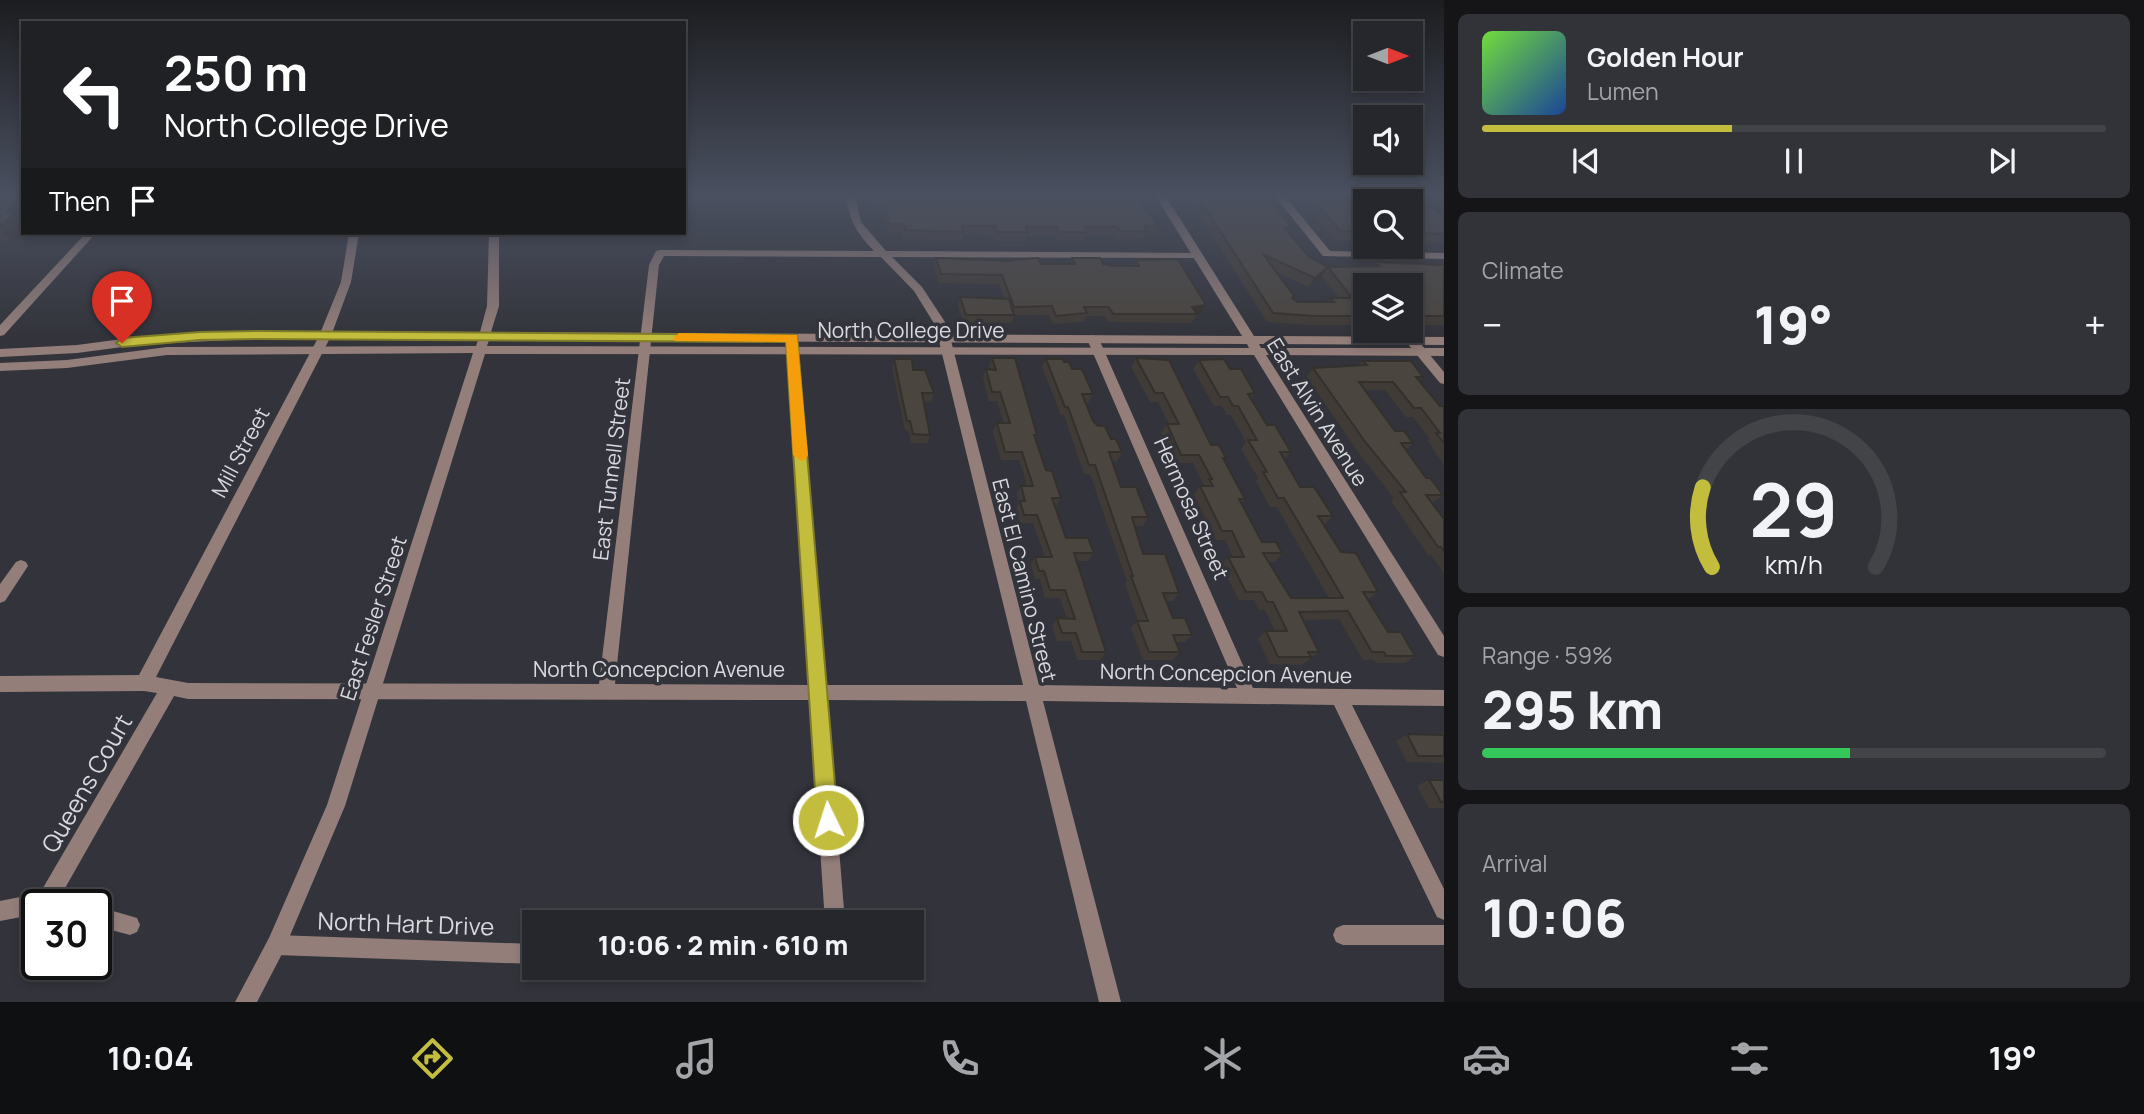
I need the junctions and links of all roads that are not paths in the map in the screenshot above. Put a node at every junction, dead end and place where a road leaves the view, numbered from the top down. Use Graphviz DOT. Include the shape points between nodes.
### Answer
graph roads {
  1 [pos="83,242"];
  2 [pos="353,242"];
  3 [pos="494,242"];
  4 [pos="872,242"];
  5 [pos="1189,242"];
  6 [pos="1316,242"];
  7 [pos="885,254"];
  8 [pos="1197,255"];
  9 [pos="1444,256"];
  10 [pos="0,331"];
  11 [pos="1423,340"];
  12 [pos="1444,341"];
  13 [pos="1353,342"];
  14 [pos="321,343"];
  15 [pos="647,343"];
  16 [pos="793,343"];
  17 [pos="1413,343"];
  18 [pos="482,344"];
  19 [pos="946,344"];
  20 [pos="1095,344"];
  21 [pos="1253,345"];
  22 [pos="1420,352"];
  23 [pos="1444,352"];
  24 [pos="0,353"];
  25 [pos="0,367"];
  26 [pos="1444,380"];
  27 [pos="21,566"];
  28 [pos="0,596"];
  29 [pos="1444,650"];
  30 [pos="144,683"];
  31 [pos="0,684"];
  32 [pos="169,690"];
  33 [pos="371,691"];
  34 [pos="606,692"];
  35 [pos="818,692"];
  36 [pos="1031,693"];
  37 [pos="1339,696"];
  38 [pos="1249,697"];
  39 [pos="1444,698"];
  40 [pos="59,889"];
  41 [pos="21,909"];
  42 [pos="834,910"];
  43 [pos="1444,910"];
  44 [pos="0,911"];
  45 [pos="112,920"];
  46 [pos="130,925"];
  47 [pos="1343,935"];
  48 [pos="1444,935"];
  49 [pos="276,945"];
  50 [pos="522,954"];
  51 [pos="246,1002"];
  52 [pos="1110,1002"];
  1 -- 10 [label="street"];
  2 -- 14 [label="street, Mill Street" via="346,282"];
  3 -- 18 [label="street, East Fesler Street" via="493,306"];
  4 -- 7 [label="street, East El Camino Street"];
  5 -- 8 [label="street, East Alvin Avenue"];
  6 -- 9 [label="street" via="1327,254"];
  7 -- 8 [label="street"];
  7 -- 15 [label="street, East Tunnell Street" via="660,253 654,265"];
  7 -- 19 [label="street, East El Camino Street" via="936,314"];
  8 -- 21 [label="street, East Alvin Avenue"];
  11 -- 12 [label="street, North College Drive"];
  13 -- 21 [label="street, North College Drive"];
  14 -- 18 [label="street, North College Drive"];
  14 -- 24 [label="street, North College Drive" via="200,336"];
  14 -- 25 [label="street, North College Drive" via="167,351"];
  14 -- 30 [label="street, Mill Street"];
  15 -- 16 [label="street, North College Drive"];
  15 -- 18 [label="street, North College Drive"];
  15 -- 34 [label="street, East Tunnell Street"];
  16 -- 19 [label="street, North College Drive"];
  16 -- 35 [label="street"];
  17 -- 22 [label="street"];
  18 -- 33 [label="street, East Fesler Street"];
  19 -- 20 [label="street, North College Drive"];
  19 -- 36 [label="street, East El Camino Street"];
  20 -- 21 [label="street, North College Drive"];
  20 -- 38 [label="street, Hermosa Street"];
  21 -- 22 [label="street, North College Drive"];
  21 -- 29 [label="street, East Alvin Avenue"];
  22 -- 23 [label="street, North College Drive"];
  22 -- 26 [label="street"];
  27 -- 28 [label="street"];
  30 -- 31 [label="street, North Concepcion Avenue"];
  30 -- 32 [label="street, North Concepcion Avenue"];
  32 -- 33 [label="street, North Concepcion Avenue"];
  32 -- 40 [label="street, Queens Court"];
  33 -- 34 [label="street, North Concepcion Avenue"];
  33 -- 49 [label="street, East Fesler Street" via="336,806"];
  34 -- 35 [label="street, North Concepcion Avenue"];
  35 -- 36 [label="street, North Concepcion Avenue"];
  35 -- 42 [label="street"];
  36 -- 38 [label="street, North Concepcion Avenue"];
  36 -- 52 [label="street, East El Camino Street"];
  37 -- 38 [label="street, North Concepcion Avenue"];
  37 -- 39 [label="street, North Concepcion Avenue"];
  37 -- 43 [label="street"];
  41 -- 44 [label="street"];
  45 -- 46 [label="street"];
  47 -- 48 [label="street"];
  49 -- 50 [label="street, North Hart Drive"];
  49 -- 51 [label="street, East Fesler Street"];
}
